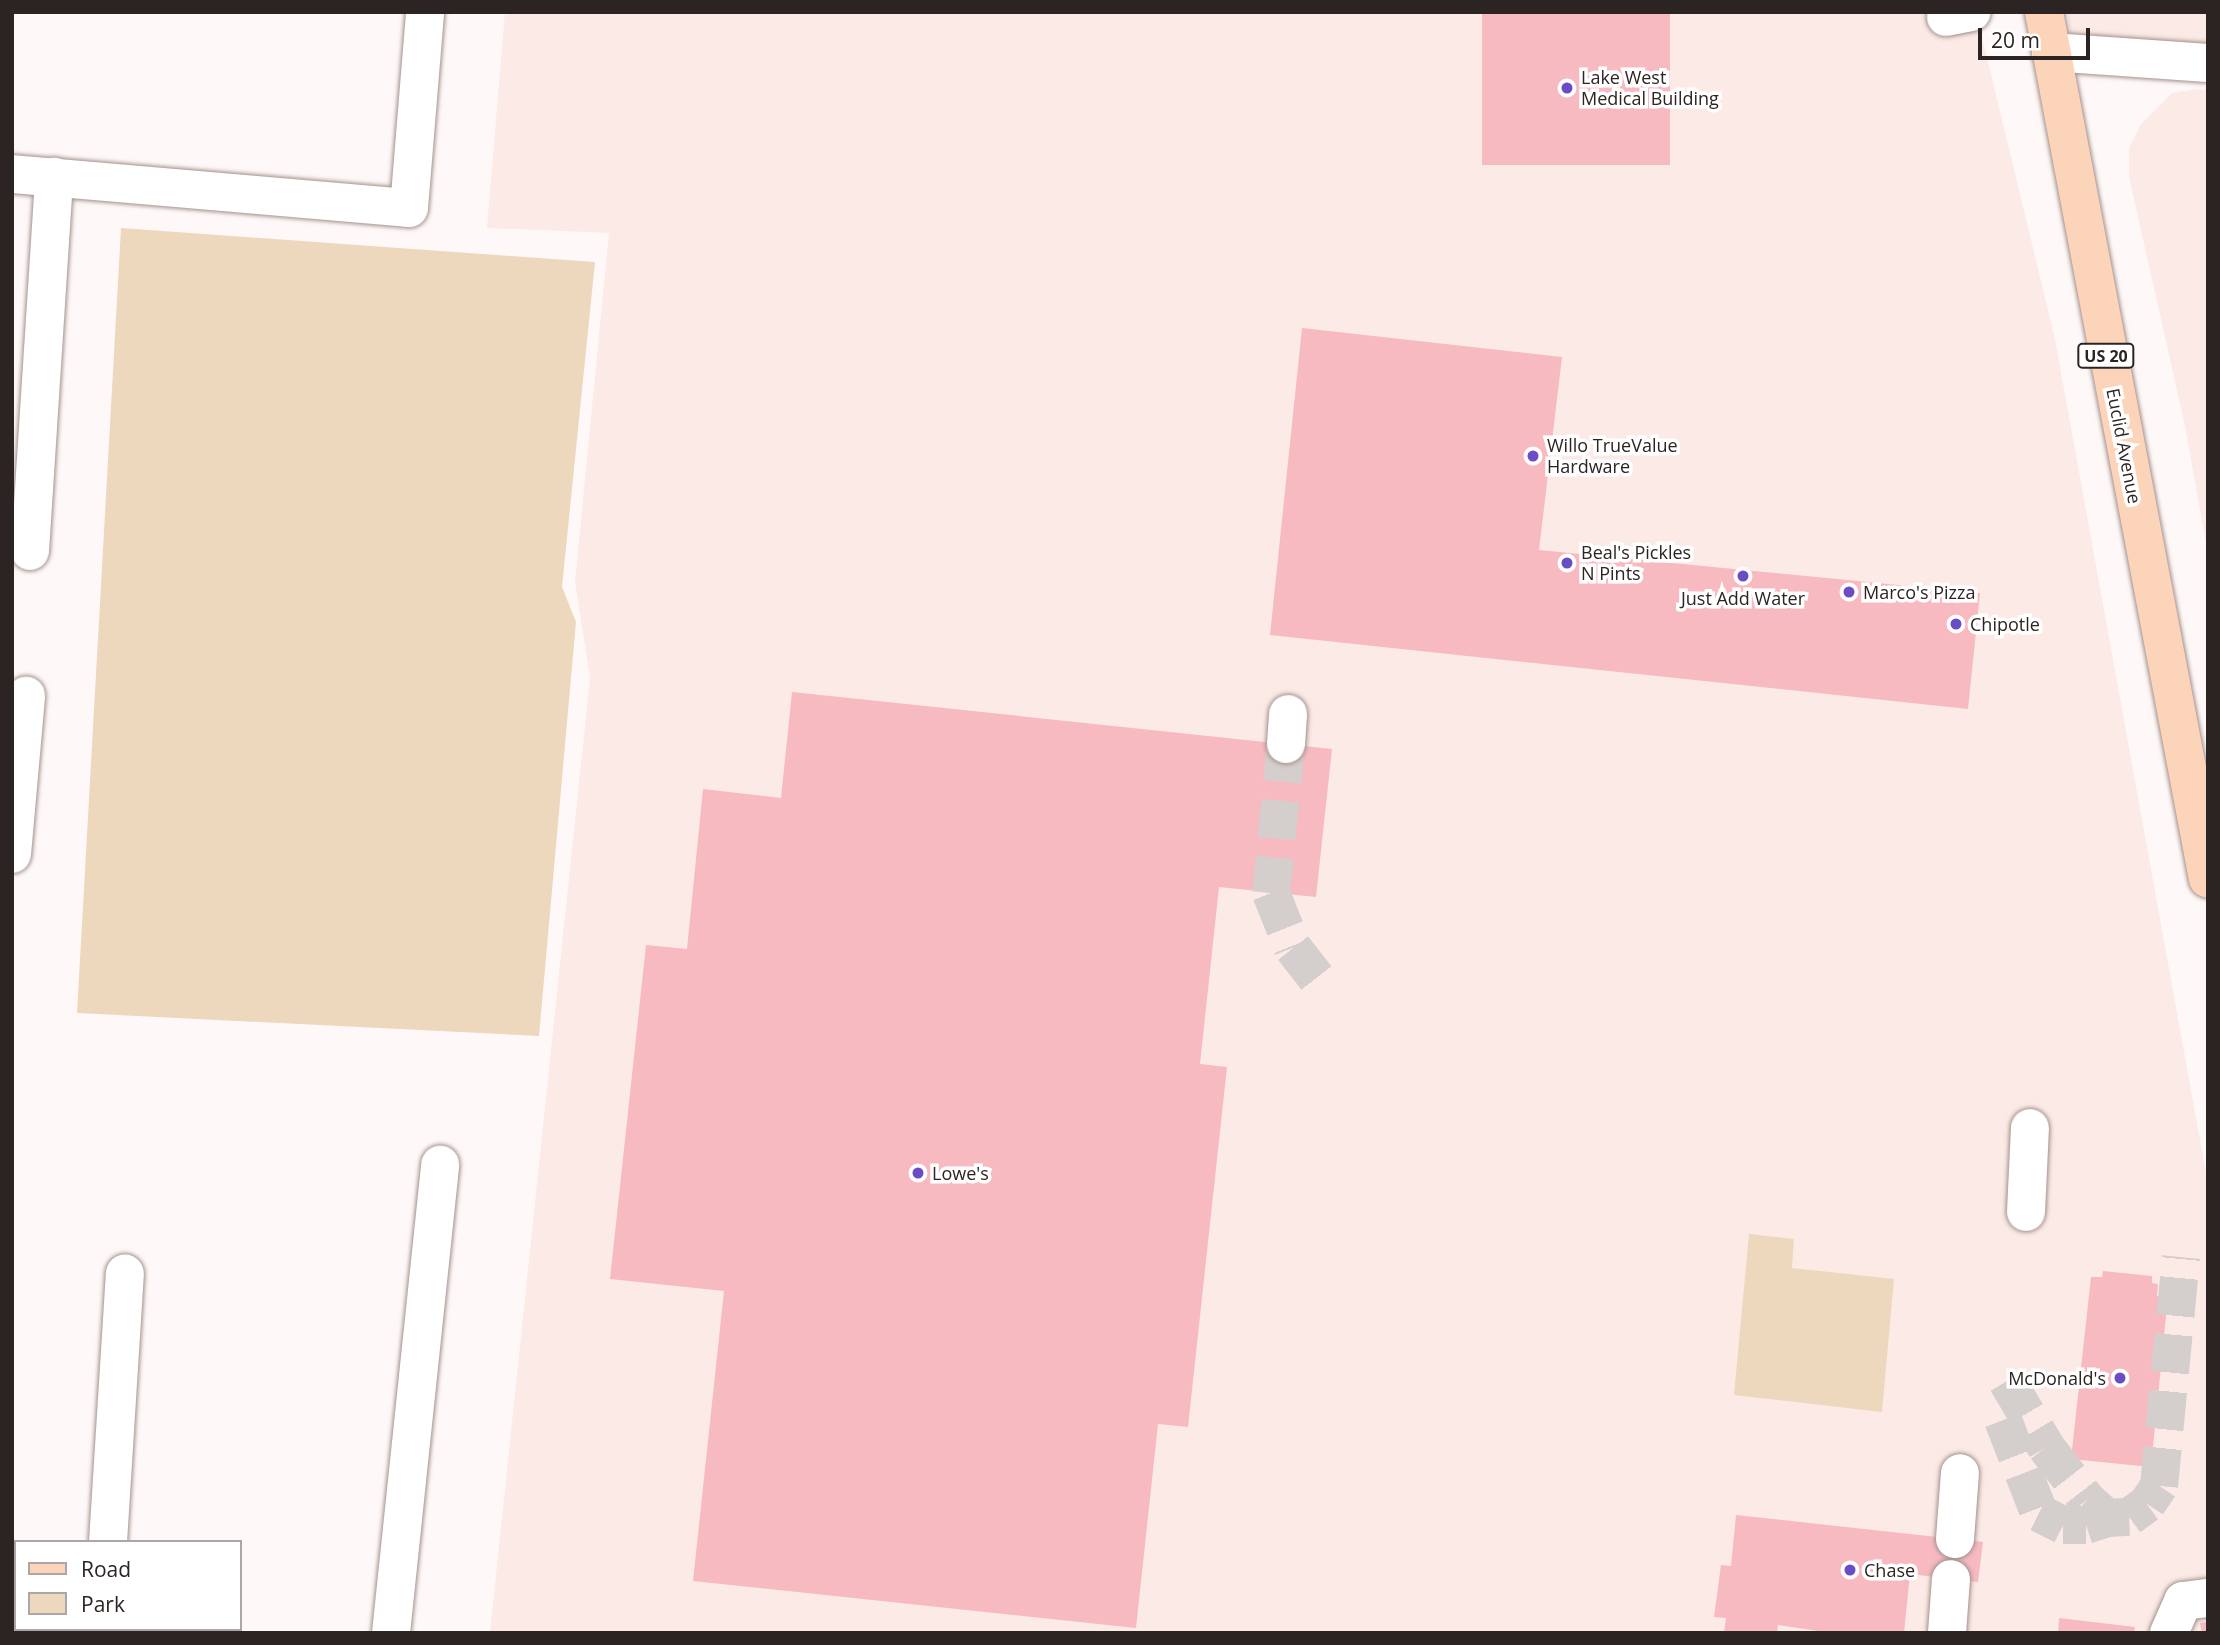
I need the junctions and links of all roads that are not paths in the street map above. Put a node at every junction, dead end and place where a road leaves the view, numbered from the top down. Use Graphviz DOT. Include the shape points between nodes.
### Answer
graph roads {
  1 [pos="425,12"];
  2 [pos="2044,12"];
  3 [pos="2051,52"];
  4 [pos="2208,64"];
  5 [pos="12,174"];
  6 [pos="54,177"];
  7 [pos="30,551"];
  8 [pos="26,696"];
  9 [pos="12,854"];
  10 [pos="2208,879"];
  11 [pos="2030,1128"];
  12 [pos="440,1165"];
  13 [pos="2026,1212"];
  14 [pos="125,1274"];
  15 [pos="1960,1472"];
  16 [pos="1955,1539"];
  17 [pos="108,1540"];
  18 [pos="1951,1579"];
  19 [pos="2208,1598"];
  20 [pos="391,1633"];
  21 [pos="1947,1633"];
  22 [pos="2169,1633"];
  1 -- 6 [label="street" via="409,208"];
  2 -- 3 [label="main road, Euclid Avenue / US 20"];
  3 -- 4 [label="street"];
  3 -- 10 [label="main road, Euclid Avenue / US 20"];
  5 -- 6 [label="street"];
  6 -- 7 [label="street"];
  8 -- 9 [label="street"];
  11 -- 13 [label="street"];
  12 -- 20 [label="street"];
  14 -- 17 [label="street"];
  15 -- 16 [label="street"];
  18 -- 21 [label="street"];
  19 -- 22 [label="street" via="2183,1601"];
}
